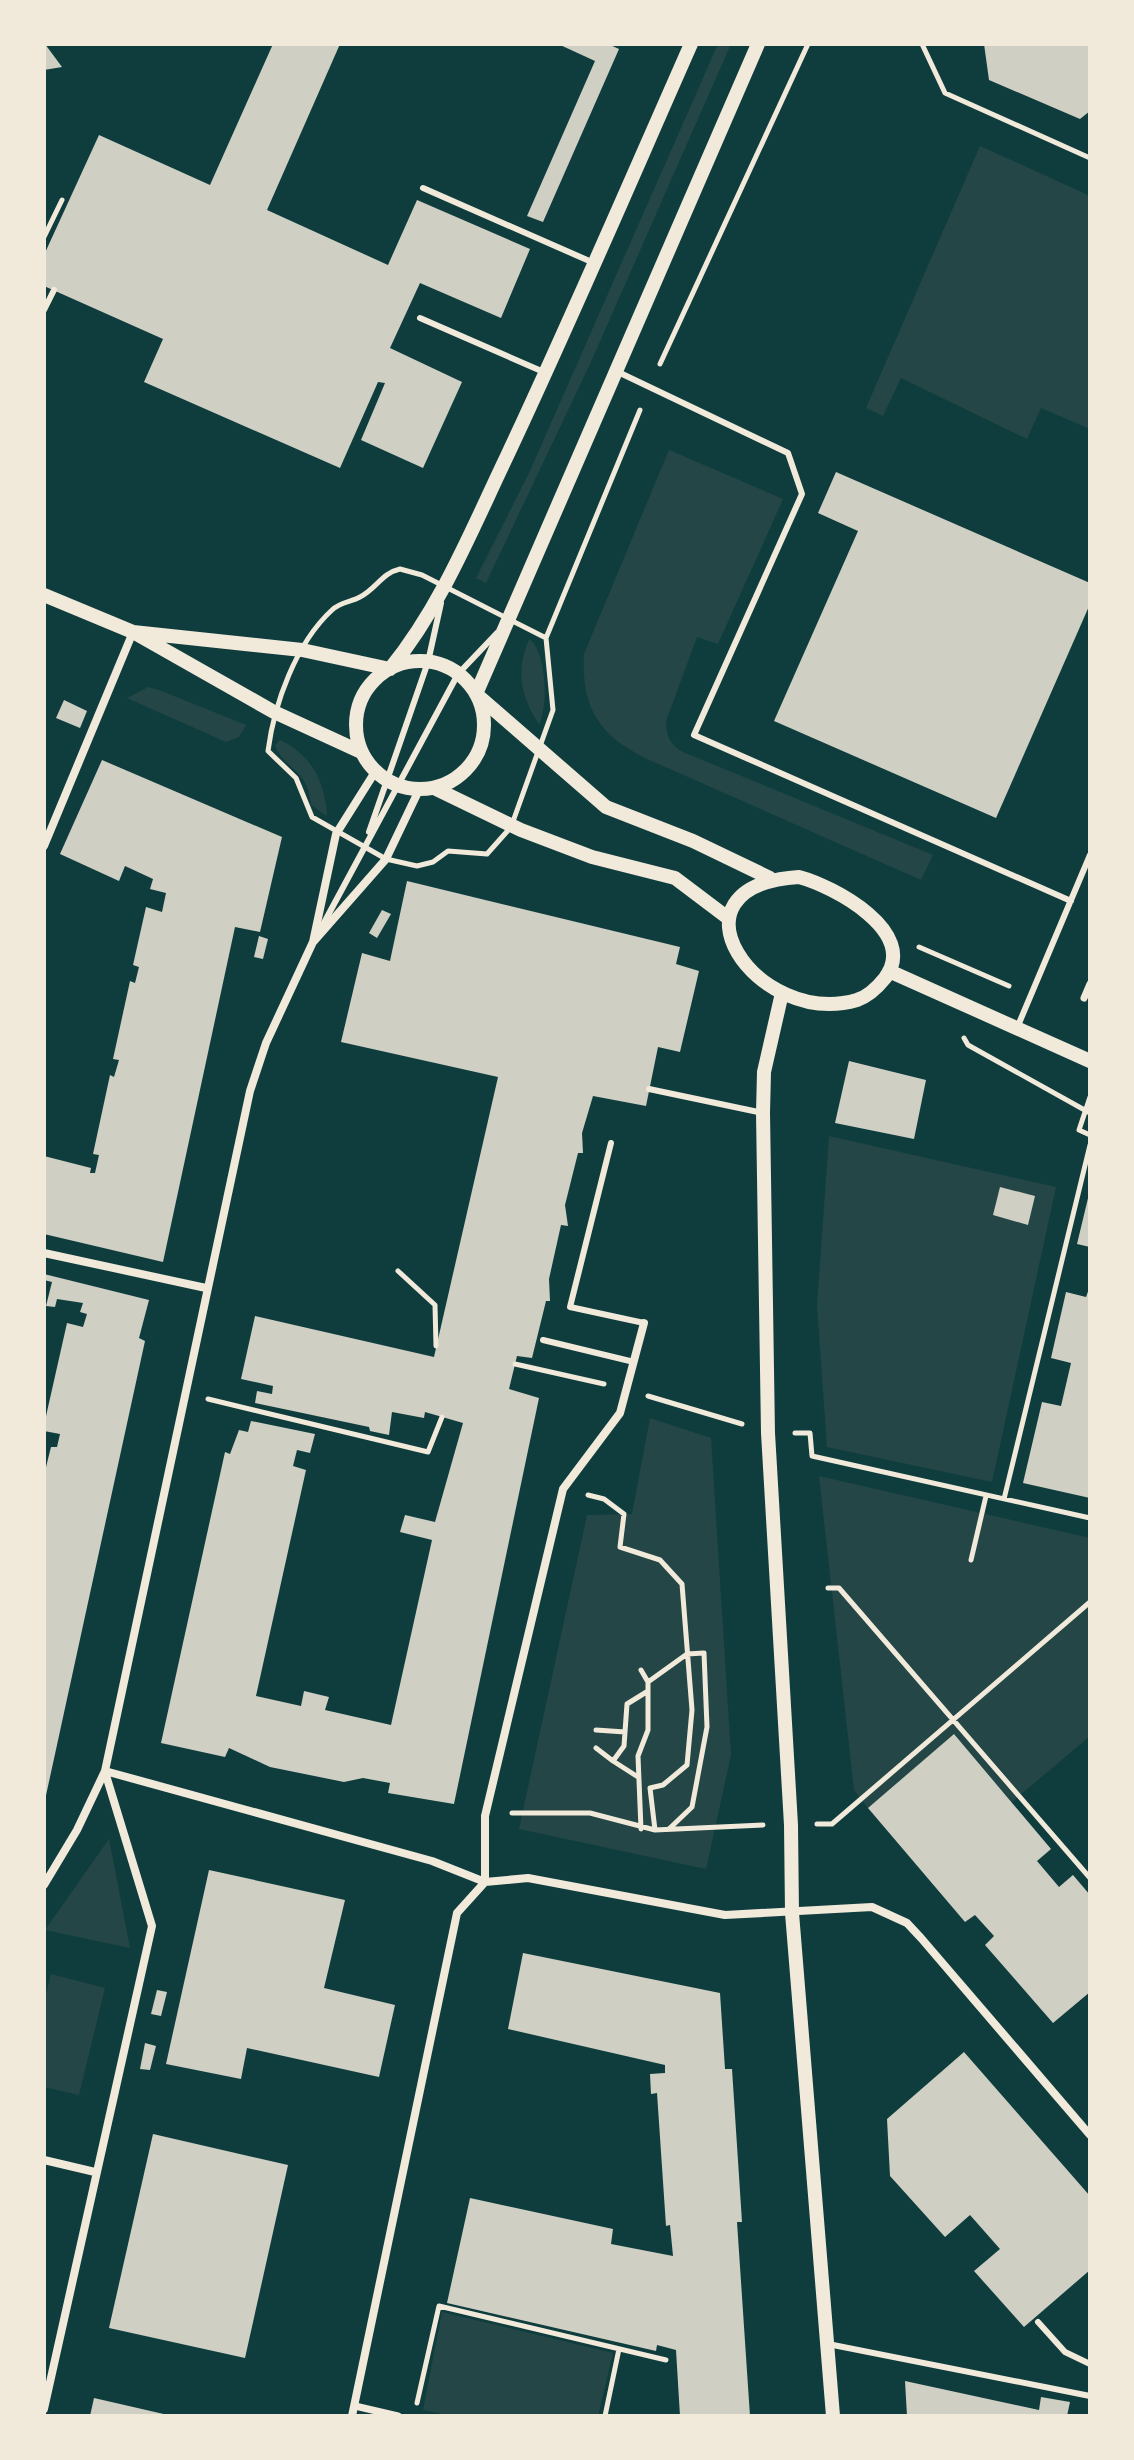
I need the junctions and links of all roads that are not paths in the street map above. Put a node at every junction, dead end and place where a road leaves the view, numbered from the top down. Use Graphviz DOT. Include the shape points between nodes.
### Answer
graph roads {
  1 [pos="691,44"];
  2 [pos="758,44"];
  3 [pos="423,188"];
  4 [pos="594,263"];
  5 [pos="54,290"];
  6 [pos="44,310"];
  7 [pos="420,318"];
  8 [pos="618,372"];
  9 [pos="546,373"];
  10 [pos="444,588"];
  11 [pos="44,595"];
  12 [pos="510,620"];
  13 [pos="133,632"];
  14 [pos="428,662"];
  15 [pos="390,669"];
  16 [pos="458,674"];
  17 [pos="476,694"];
  18 [pos="361,752"];
  19 [pos="386,779"];
  20 [pos="426,789"];
  21 [pos="44,846"];
  22 [pos="365,847"];
  23 [pos="1090,855"];
  24 [pos="770,878"];
  25 [pos="1071,901"];
  26 [pos="728,918"];
  27 [pos="313,942"];
  28 [pos="889,971"];
  29 [pos="1090,984"];
  30 [pos="782,993"];
  31 [pos="1084,998"];
  32 [pos="1017,1028"];
  33 [pos="1090,1061"];
  34 [pos="649,1089"];
  35 [pos="763,1113"];
  36 [pos="611,1143"];
  37 [pos="44,1253"];
  38 [pos="206,1288"];
  39 [pos="644,1323"];
  40 [pos="543,1340"];
  41 [pos="634,1362"];
  42 [pos="105,1771"];
  43 [pos="485,1882"];
  44 [pos="44,1885"];
  45 [pos="792,1913"];
  46 [pos="1090,2135"];
  47 [pos="44,2160"];
  48 [pos="95,2172"];
  49 [pos="1038,2322"];
  50 [pos="828,2344"];
  51 [pos="1090,2364"];
  52 [pos="1090,2396"];
  53 [pos="355,2406"];
  54 [pos="44,2409"];
  55 [pos="352,2416"];
  56 [pos="398,2416"];
  57 [pos="833,2416"];
  1 -- 4 [label="street"];
  2 -- 8 [label="street"];
  3 -- 4 [label="lane"];
  4 -- 9 [label="street"];
  5 -- 6 [label="lane"];
  7 -- 9 [label="lane"];
  8 -- 12 [label="street"];
  8 -- 25 [label="lane" via="788,453 802,494 694,735"];
  9 -- 10 [label="street"];
  10 -- 14 [label="lane"];
  10 -- 15 [label="street" via="422,630"];
  11 -- 13 [label="street"];
  12 -- 16 [label="lane"];
  12 -- 17 [label="street"];
  13 -- 15 [label="street" via="302,650"];
  13 -- 18 [label="street" via="274,712"];
  13 -- 21 [label="street"];
  14 -- 15 [label="street"];
  14 -- 16 [label="street"];
  14 -- 19 [label="lane"];
  15 -- 18 [label="street" via="366,690 357,710"];
  16 -- 17 [label="street"];
  16 -- 19 [label="lane"];
  17 -- 20 [label="street" via="484,719 475,757 457,777"];
  17 -- 24 [label="street" via="606,807"];
  18 -- 19 [label="street"];
  19 -- 20 [label="street"];
  19 -- 22 [label="lane"];
  19 -- 22 [label="lane"];
  19 -- 27 [label="street" via="336,834"];
  20 -- 26 [label="street" via="592,857 675,878"];
  20 -- 27 [label="street" via="386,859"];
  22 -- 27 [label="lane"];
  23 -- 25 [label="lane"];
  24 -- 26 [label="street" via="748,887"];
  24 -- 28 [label="street" via="799,877 836,891 872,915 890,949"];
  25 -- 32 [label="lane"];
  26 -- 30 [label="street" via="730,936 747,968"];
  27 -- 38 [label="street" via="250,1091"];
  28 -- 30 [label="street" via="859,1000 827,1003"];
  28 -- 32 [label="street"];
  29 -- 31 [label="street"];
  30 -- 35 [label="street" via="764,1072"];
  32 -- 33 [label="street"];
  34 -- 35 [label="lane"];
  35 -- 45 [label="street" via="768,1433"];
  36 -- 39 [label="lane" via="570,1307"];
  37 -- 38 [label="street"];
  38 -- 42 [label="street"];
  39 -- 41 [label="street"];
  40 -- 41 [label="lane"];
  41 -- 43 [label="street" via="620,1413 563,1489 485,1816"];
  42 -- 43 [label="street" via="432,1861"];
  42 -- 44 [label="street"];
  42 -- 48 [label="street" via="152,1926"];
  43 -- 45 [label="street" via="528,1878 725,1915"];
  43 -- 53 [label="street" via="457,1913"];
  45 -- 46 [label="street" via="872,1907 907,1923"];
  45 -- 50 [label="street"];
  47 -- 48 [label="street"];
  48 -- 54 [label="street"];
  49 -- 51 [label="lane" via="1065,2352"];
  50 -- 52 [label="lane"];
  50 -- 57 [label="street"];
  53 -- 55 [label="street"];
  53 -- 56 [label="street"];
}
